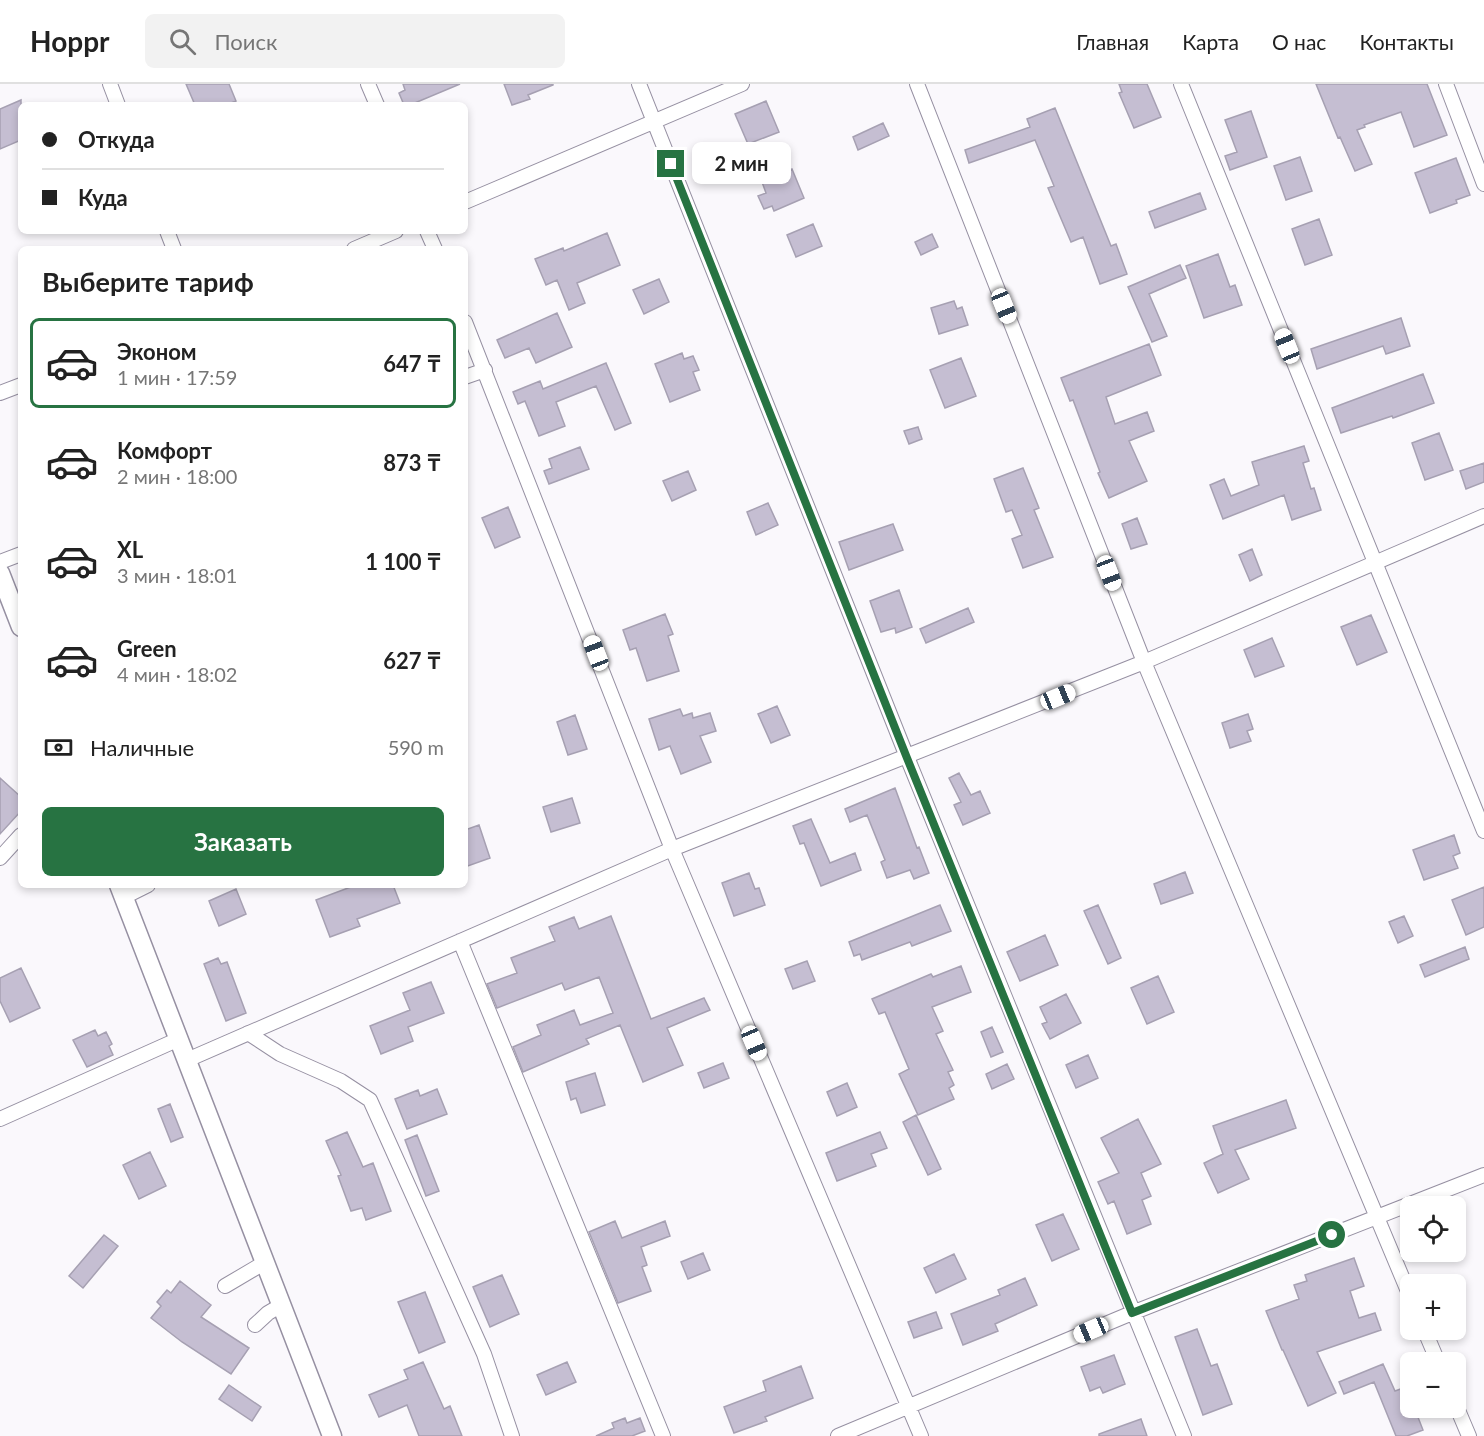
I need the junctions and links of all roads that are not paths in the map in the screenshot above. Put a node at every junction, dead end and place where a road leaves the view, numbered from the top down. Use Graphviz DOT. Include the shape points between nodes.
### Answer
graph roads {
  1 [pos="110,84"];
  2 [pos="368,84"];
  3 [pos="639,84"];
  4 [pos="741,84"];
  5 [pos="916,84"];
  6 [pos="1181,84"];
  7 [pos="1446,84"];
  8 [pos="117,102"];
  9 [pos="375,102"];
  10 [pos="654,120"];
  11 [pos="1484,184"];
  12 [pos="468,201"];
  13 [pos="389,234"];
  14 [pos="361,246"];
  15 [pos="468,329"];
  16 [pos="485,370"];
  17 [pos="468,376"];
  18 [pos="18,385"];
  19 [pos="0,393"];
  20 [pos="1484,516"];
  21 [pos="18,555"];
  22 [pos="0,562"];
  23 [pos="1375,564"];
  24 [pos="0,573"];
  25 [pos="18,619"];
  26 [pos="1144,662"];
  27 [pos="907,758"];
  28 [pos="1484,831"];
  29 [pos="18,838"];
  30 [pos="672,849"];
  31 [pos="0,858"];
  32 [pos="122,891"];
  33 [pos="460,941"];
  34 [pos="248,1033"];
  35 [pos="179,1039"];
  36 [pos="187,1060"];
  37 [pos="0,1119"];
  38 [pos="1484,1174"];
  39 [pos="1377,1218"];
  40 [pos="264,1263"];
  41 [pos="1401,1274"];
  42 [pos="225,1286"];
  43 [pos="280,1306"];
  44 [pos="1132,1313"];
  45 [pos="255,1326"];
  46 [pos="908,1408"];
  47 [pos="1461,1418"];
  48 [pos="332,1436"];
  49 [pos="513,1436"];
  50 [pos="663,1436"];
  51 [pos="838,1436"];
  52 [pos="921,1436"];
  53 [pos="1184,1436"];
  54 [pos="1469,1436"];
  1 -- 8 [label="street"];
  2 -- 9 [label="street"];
  3 -- 10 [label="street"];
  4 -- 10 [label="street"];
  5 -- 26 [label="street"];
  6 -- 23 [label="street"];
  7 -- 11 [label="street"];
  10 -- 12 [label="street"];
  10 -- 27 [label="street"];
  13 -- 14 [label="street"];
  15 -- 16 [label="street"];
  16 -- 17 [label="street"];
  16 -- 30 [label="street"];
  18 -- 19 [label="street"];
  20 -- 23 [label="street"];
  21 -- 22 [label="street"];
  23 -- 26 [label="street"];
  23 -- 28 [label="street"];
  24 -- 25 [label="street"];
  26 -- 27 [label="street"];
  26 -- 39 [label="street"];
  27 -- 30 [label="street"];
  27 -- 44 [label="street"];
  29 -- 31 [label="street"];
  30 -- 33 [label="street"];
  30 -- 46 [label="street"];
  32 -- 35 [label="street"];
  33 -- 34 [label="street"];
  33 -- 50 [label="street"];
  34 -- 36 [label="street"];
  34 -- 49 [label="street" via="280,1054 341,1081 370,1100 484,1354"];
  35 -- 36 [label="street"];
  35 -- 37 [label="street"];
  36 -- 40 [label="street"];
  38 -- 39 [label="street"];
  39 -- 41 [label="street"];
  39 -- 44 [label="street"];
  40 -- 42 [label="street"];
  40 -- 43 [label="street"];
  43 -- 45 [label="street"];
  43 -- 48 [label="street"];
  44 -- 46 [label="street"];
  44 -- 53 [label="street"];
  46 -- 51 [label="street"];
  46 -- 52 [label="street"];
  47 -- 54 [label="street"];
}
